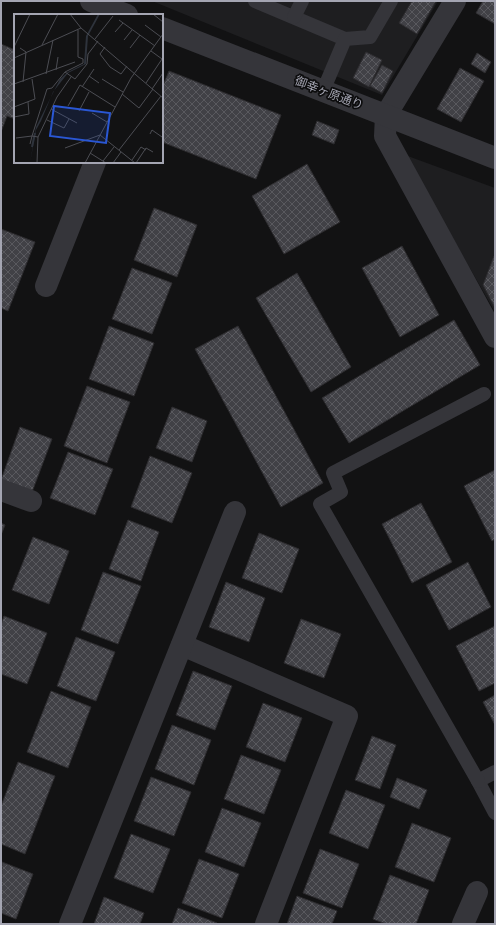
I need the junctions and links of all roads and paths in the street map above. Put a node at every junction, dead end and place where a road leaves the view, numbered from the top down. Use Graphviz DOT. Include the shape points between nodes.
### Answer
graph roads {
  1 [pos="91,1"];
  2 [pos="255,1"];
  3 [pos="302,1"];
  4 [pos="391,1"];
  5 [pos="455,1"];
  6 [pos="119,9"];
  7 [pos="294,17"];
  8 [pos="163,28"];
  9 [pos="345,39"];
  10 [pos="323,91"];
  11 [pos="386,116"];
  12 [pos="495,158"];
  13 [pos="95,163"];
  14 [pos="46,286"];
  15 [pos="495,337"];
  16 [pos="484,394"];
  17 [pos="1,490"];
  18 [pos="31,501"];
  19 [pos="236,512"];
  20 [pos="182,645"];
  21 [pos="495,772"];
  22 [pos="478,781"];
  23 [pos="495,813"];
  24 [pos="476,892"];
  25 [pos="70,924"];
  26 [pos="266,924"];
  27 [pos="463,924"];
  1 -- 6 [label="street"];
  2 -- 7 [label="lane"];
  3 -- 7 [label="lane"];
  4 -- 9 [label="lane" via="370,37"];
  5 -- 11 [label="street"];
  7 -- 9 [label="lane"];
  8 -- 10 [label="street, 御幸ヶ原通り"];
  9 -- 10 [label="lane"];
  10 -- 11 [label="street, 御幸ヶ原通り"];
  11 -- 12 [label="street, 御幸ヶ原通り"];
  11 -- 15 [label="street" via="385,136"];
  13 -- 14 [label="street"];
  16 -- 22 [label="lane" via="333,473 341,492 320,504"];
  17 -- 18 [label="street"];
  19 -- 20 [label="street"];
  20 -- 25 [label="street"];
  20 -- 26 [label="street" via="347,716"];
  21 -- 22 [label="lane"];
  22 -- 23 [label="lane"];
  24 -- 27 [label="street"];
}
